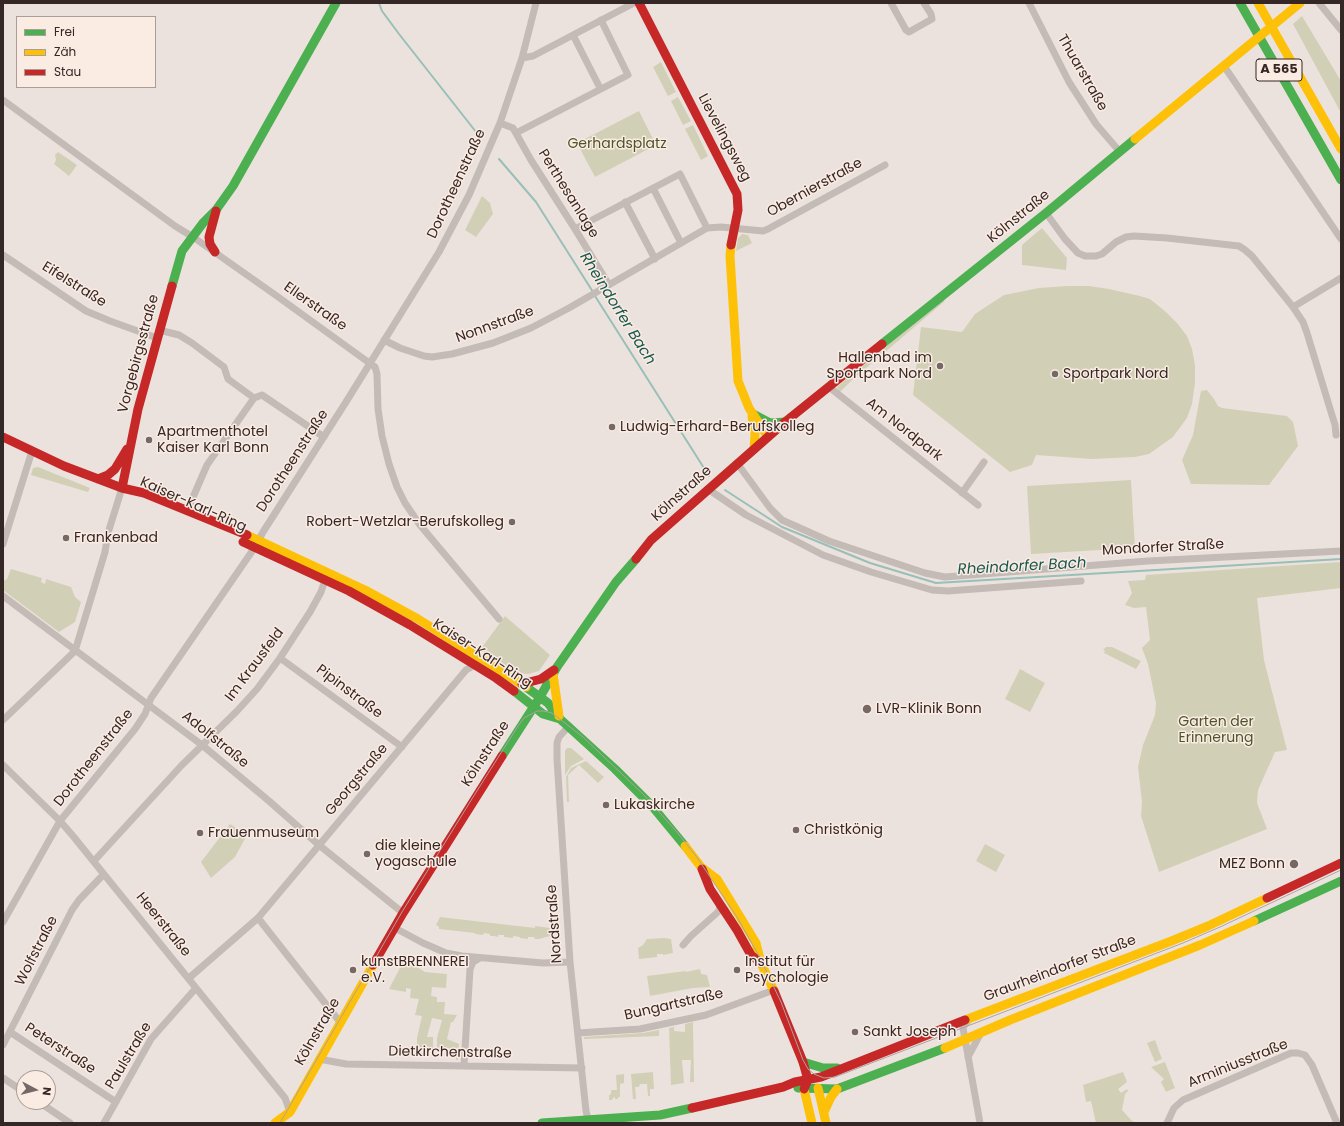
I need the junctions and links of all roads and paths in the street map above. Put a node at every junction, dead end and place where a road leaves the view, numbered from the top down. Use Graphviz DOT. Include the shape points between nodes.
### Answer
graph roads {
  1 [pos="336,3"];
  2 [pos="536,3"];
  3 [pos="634,3"];
  4 [pos="639,3"];
  5 [pos="891,3"];
  6 [pos="924,3"];
  7 [pos="1029,3"];
  8 [pos="1240,3"];
  9 [pos="1258,3"];
  10 [pos="1300,3"];
  11 [pos="1319,3"];
  12 [pos="601,20"];
  13 [pos="1341,30"];
  14 [pos="573,35"];
  15 [pos="522,58"];
  16 [pos="1224,66"];
  17 [pos="600,88"];
  18 [pos="3,100"];
  19 [pos="500,123"];
  20 [pos="516,133"];
  21 [pos="1341,149"];
  22 [pos="1120,152"];
  23 [pos="885,165"];
  24 [pos="1341,180"];
  25 [pos="653,188"];
  26 [pos="625,202"];
  27 [pos="216,210"];
  28 [pos="1046,213"];
  29 [pos="707,228"];
  30 [pos="575,229"];
  31 [pos="733,229"];
  32 [pos="193,237"];
  33 [pos="1341,239"];
  34 [pos="681,243"];
  35 [pos="215,252"];
  36 [pos="3,255"];
  37 [pos="655,259"];
  38 [pos="1341,278"];
  39 [pos="609,285"];
  40 [pos="1293,307"];
  41 [pos="158,334"];
  42 [pos="384,340"];
  43 [pos="370,362"];
  44 [pos="829,387"];
  45 [pos="254,398"];
  46 [pos="752,413"];
  47 [pos="786,422"];
  48 [pos="1336,435"];
  49 [pos="3,437"];
  50 [pos="324,437"];
  51 [pos="768,437"];
  52 [pos="132,441"];
  53 [pos="754,449"];
  54 [pos="32,451"];
  55 [pos="984,462"];
  56 [pos="737,463"];
  57 [pos="98,479"];
  58 [pos="122,488"];
  59 [pos="708,488"];
  60 [pos="962,493"];
  61 [pos="978,505"];
  62 [pos="187,511"];
  63 [pos="3,544"];
  64 [pos="257,544"];
  65 [pos="1341,551"];
  66 [pos="325,580"];
  67 [pos="1081,581"];
  68 [pos="3,596"];
  69 [pos="499,619"];
  70 [pos="75,651"];
  71 [pos="280,658"];
  72 [pos="476,665"];
  73 [pos="555,671"];
  74 [pos="522,684"];
  75 [pos="514,690"];
  76 [pos="540,697"];
  77 [pos="524,698"];
  78 [pos="548,703"];
  79 [pos="149,705"];
  80 [pos="534,706"];
  81 [pos="560,719"];
  82 [pos="3,720"];
  83 [pos="524,721"];
  84 [pos="569,726"];
  85 [pos="202,745"];
  86 [pos="402,747"];
  87 [pos="3,765"];
  88 [pos="60,821"];
  89 [pos="319,845"];
  90 [pos="94,861"];
  91 [pos="1341,863"];
  92 [pos="701,867"];
  93 [pos="103,875"];
  94 [pos="1341,881"];
  95 [pos="720,904"];
  96 [pos="404,913"];
  97 [pos="258,918"];
  98 [pos="3,922"];
  99 [pos="395,928"];
  100 [pos="683,945"];
  101 [pos="480,958"];
  102 [pos="570,962"];
  103 [pos="760,963"];
  104 [pos="190,978"];
  105 [pos="196,988"];
  106 [pos="774,990"];
  107 [pos="972,1018"];
  108 [pos="340,1022"];
  109 [pos="952,1025"];
  110 [pos="963,1028"];
  111 [pos="10,1032"];
  112 [pos="578,1033"];
  113 [pos="982,1033"];
  114 [pos="965,1040"];
  115 [pos="3,1045"];
  116 [pos="968,1057"];
  117 [pos="319,1059"];
  118 [pos="803,1062"];
  119 [pos="464,1065"];
  120 [pos="846,1067"];
  121 [pos="582,1068"];
  122 [pos="3,1078"];
  123 [pos="808,1080"];
  124 [pos="16,1087"];
  125 [pos="783,1087"];
  126 [pos="804,1088"];
  127 [pos="818,1088"];
  128 [pos="837,1089"];
  129 [pos="116,1102"];
  130 [pos="51,1110"];
  131 [pos="824,1112"];
  132 [pos="291,1117"];
  133 [pos="588,1121"];
  134 [pos="70,1123"];
  135 [pos="104,1123"];
  136 [pos="275,1123"];
  137 [pos="542,1123"];
  138 [pos="812,1123"];
  139 [pos="826,1123"];
  140 [pos="980,1123"];
  141 [pos="1167,1123"];
  142 [pos="1337,1123"];
  1 -- 27 [label="main road, Vorgebirgsstraße" via="233,186"];
  2 -- 15 [label="street, Dorotheenstraße"];
  3 -- 12 [label="street"];
  4 -- 31 [label="main road, Lievelingsweg" via="737,194 738,210"];
  5 -- 6 [label="street" via="909,32 932,19"];
  7 -- 22 [label="street, Thuarstraße" via="1069,82 1096,124"];
  8 -- 24 [label="main road, A 565"];
  9 -- 21 [label="main road, A 565"];
  10 -- 16 [label="main road, Kölnstraße"];
  11 -- 13 [label="street"];
  12 -- 14 [label="street"];
  12 -- 17 [label="street" via="628,75"];
  14 -- 15 [label="street" via="534,56"];
  14 -- 17 [label="street"];
  15 -- 19 [label="street, Dorotheenstraße"];
  16 -- 22 [label="main road, Kölnstraße"];
  16 -- 33 [label="street"];
  17 -- 20 [label="street"];
  18 -- 32 [label="street, Ellerstraße"];
  19 -- 20 [label="street, Perthesanlage" via="513,128"];
  19 -- 42 [label="street, Dorotheenstraße" via="477,178 449,233"];
  20 -- 30 [label="street, Perthesanlage"];
  22 -- 28 [label="main road, Kölnstraße"];
  23 -- 31 [label="street, Obernierstraße" via="768,229"];
  25 -- 26 [label="street"];
  25 -- 29 [label="street" via="680,174"];
  25 -- 34 [label="street"];
  26 -- 30 [label="street"];
  26 -- 37 [label="street"];
  27 -- 32 [label="main road, Vorgebirgsstraße"];
  27 -- 35 [label="main road" via="209,238"];
  28 -- 40 [label="street" via="1065,239 1078,253 1085,256 1102,254 1116,242 1134,236 1239,246"];
  28 -- 44 [label="main road, Kölnstraße"];
  29 -- 31 [label="street, Obernierstraße"];
  29 -- 34 [label="street, Nonnstraße"];
  30 -- 39 [label="street, Perthesanlage"];
  31 -- 46 [label="main road, Lievelingsweg" via="730,256 738,381"];
  32 -- 35 [label="street, Ellerstraße"];
  32 -- 41 [label="main road, Vorgebirgsstraße" via="182,251"];
  34 -- 37 [label="street, Nonnstraße"];
  35 -- 43 [label="street, Ellerstraße"];
  36 -- 41 [label="street, Eifelstraße" via="86,311 117,324"];
  37 -- 39 [label="street, Nonnstraße"];
  38 -- 40 [label="street"];
  39 -- 42 [label="street, Nonnstraße" via="531,328 493,343 446,355 424,356"];
  40 -- 48 [label="street" via="1307,333"];
  41 -- 45 [label="street, Eifelstraße" via="179,335 188,340 224,367 228,379"];
  41 -- 52 [label="main road, Vorgebirgsstraße"];
  42 -- 43 [label="street, Dorotheenstraße"];
  43 -- 50 [label="street, Dorotheenstraße"];
  43 -- 69 [label="street" via="376,370 378,409 388,464 405,503 420,525"];
  44 -- 47 [label="main road, Kölnstraße"];
  44 -- 60 [label="street, Am Nordpark"];
  45 -- 50 [label="street" via="262,395"];
  45 -- 62 [label="street" via="207,465"];
  46 -- 47 [label="main road" via="770,422"];
  46 -- 51 [label="main road, Lievelingsweg"];
  46 -- 53 [label="main road"];
  47 -- 51 [label="main road, Kölnstraße"];
  49 -- 54 [label="main road"];
  50 -- 64 [label="street, Dorotheenstraße"];
  51 -- 53 [label="main road, Kölnstraße"];
  52 -- 57 [label="main road" via="115,469"];
  52 -- 58 [label="main road, Vorgebirgsstraße"];
  53 -- 56 [label="main road, Kölnstraße"];
  54 -- 57 [label="main road"];
  54 -- 63 [label="street"];
  55 -- 60 [label="street"];
  56 -- 59 [label="main road, Kölnstraße"];
  56 -- 65 [label="street, Mondorfer Straße" via="782,520 829,541 945,577 1148,561"];
  57 -- 58 [label="main road"];
  58 -- 62 [label="main road, Kaiser-Karl-Ring" via="144,493"];
  58 -- 64 [label="main road, Kaiser-Karl-Ring" via="139,499"];
  58 -- 70 [label="street, Vorgebirgsstraße"];
  59 -- 67 [label="street" via="746,515 823,555 932,590"];
  59 -- 73 [label="main road, Kölnstraße" via="651,540 629,565"];
  60 -- 61 [label="street, Am Nordpark"];
  62 -- 64 [label="main road, Kaiser-Karl-Ring"];
  64 -- 66 [label="main road, Kaiser-Karl-Ring"];
  64 -- 74 [label="main road, Kaiser-Karl-Ring" via="319,568 365,590 418,619"];
  64 -- 79 [label="street, Dorotheenstraße" via="151,698"];
  66 -- 71 [label="street, Im Krausfeld" via="310,612"];
  66 -- 72 [label="main road, Kaiser-Karl-Ring" via="410,624"];
  68 -- 70 [label="street, Adolfstraße"];
  70 -- 79 [label="street, Adolfstraße"];
  70 -- 82 [label="street, Vorgebirgsstraße"];
  71 -- 85 [label="street, Im Krausfeld" via="257,689"];
  71 -- 86 [label="street, Pipinstraße"];
  72 -- 75 [label="main road, Kaiser-Karl-Ring"];
  72 -- 86 [label="street, Georgstraße" via="466,670"];
  73 -- 74 [label="main road" via="542,679"];
  73 -- 76 [label="main road, Kölnstraße"];
  73 -- 81 [label="main road" via="554,685"];
  74 -- 76 [label="main road, Kaiser-Karl-Ring"];
  75 -- 77 [label="main road, Kaiser-Karl-Ring"];
  75 -- 83 [label="main road" via="523,707"];
  76 -- 77 [label="main road" via="534,700"];
  76 -- 78 [label="main road, Kaiser-Karl-Ring"];
  76 -- 80 [label="main road, Kölnstraße"];
  77 -- 80 [label="main road, Kaiser-Karl-Ring"];
  78 -- 80 [label="main road" via="539,701"];
  78 -- 81 [label="main road, Kaiser-Karl-Ring"];
  79 -- 85 [label="street, Adolfstraße"];
  79 -- 88 [label="street, Dorotheenstraße" via="135,729"];
  80 -- 81 [label="main road, Kaiser-Karl-Ring" via="543,714"];
  80 -- 83 [label="main road, Kölnstraße"];
  81 -- 84 [label="main road, Kaiser-Karl-Ring"];
  83 -- 96 [label="main road, Kölnstraße"];
  84 -- 92 [label="main road, Kaiser-Karl-Ring" via="652,806"];
  84 -- 102 [label="street, Nordstraße" via="557,743"];
  85 -- 89 [label="street, Adolfstraße"];
  85 -- 90 [label="street, Im Krausfeld"];
  86 -- 89 [label="street, Georgstraße"];
  87 -- 88 [label="street, Heerstraße"];
  88 -- 90 [label="street, Heerstraße"];
  88 -- 98 [label="street, Dorotheenstraße"];
  89 -- 96 [label="street, Adolfstraße"];
  89 -- 97 [label="street, Georgstraße"];
  90 -- 93 [label="street, Heerstraße"];
  91 -- 107 [label="main road, Graurheindorfer Straße" via="1208,926"];
  92 -- 95 [label="main road, Kaiser-Karl-Ring" via="710,889"];
  92 -- 103 [label="main road, Kaiser-Karl-Ring" via="717,879 733,904 756,943"];
  93 -- 104 [label="street, Heerstraße"];
  93 -- 111 [label="street, Wolfstraße" via="72,910"];
  94 -- 113 [label="main road, Graurheindorfer Straße" via="1200,945"];
  95 -- 100 [label="street" via="719,911"];
  95 -- 103 [label="main road, Kaiser-Karl-Ring" via="751,955"];
  96 -- 99 [label="main road, Kölnstraße"];
  97 -- 104 [label="street, Georgstraße"];
  97 -- 108 [label="street"];
  99 -- 101 [label="street" via="446,953"];
  99 -- 108 [label="main road, Kölnstraße"];
  101 -- 102 [label="street" via="543,963"];
  101 -- 119 [label="street" via="473,962 470,968"];
  102 -- 112 [label="street, Nordstraße"];
  103 -- 106 [label="main road, Kaiser-Karl-Ring"];
  104 -- 105 [label="street, Heerstraße"];
  105 -- 129 [label="street, Paulstraße" via="151,1039"];
  105 -- 132 [label="street, Heerstraße" via="286,1098"];
  106 -- 112 [label="street, Bungartstraße" via="706,1014 640,1030"];
  106 -- 118 [label="main road, Kaiser-Karl-Ring"];
  107 -- 109 [label="main road, Graurheindorfer Straße"];
  107 -- 110 [label="street"];
  108 -- 117 [label="main road, Kölnstraße"];
  109 -- 110 [label="street"];
  109 -- 120 [label="main road, Graurheindorfer Straße"];
  110 -- 114 [label="street"];
  111 -- 115 [label="street, Wolfstraße"];
  111 -- 129 [label="street, Peterstraße"];
  112 -- 121 [label="street, Nordstraße"];
  113 -- 114 [label="main road, Graurheindorfer Straße"];
  113 -- 116 [label="street"];
  114 -- 116 [label="street"];
  114 -- 128 [label="main road, Graurheindorfer Straße"];
  116 -- 140 [label="street"];
  117 -- 119 [label="street, Dietkirchenstraße" via="346,1064"];
  117 -- 132 [label="main road, Kölnstraße"];
  118 -- 120 [label="main road" via="832,1069"];
  118 -- 123 [label="main road, Kaiser-Karl-Ring"];
  119 -- 121 [label="street, Dietkirchenstraße"];
  120 -- 123 [label="main road, Graurheindorfer Straße"];
  121 -- 133 [label="street, Nordstraße"];
  122 -- 124 [label="street"];
  123 -- 125 [label="main road, Graurheindorfer Straße"];
  123 -- 126 [label="main road"];
  123 -- 127 [label="main road"];
  125 -- 126 [label="main road, Graurheindorfer Straße"];
  125 -- 133 [label="main road, Graurheindorfer Straße" via="660,1115"];
  126 -- 127 [label="main road, Graurheindorfer Straße"];
  126 -- 138 [label="main road"];
  127 -- 128 [label="main road, Graurheindorfer Straße"];
  127 -- 131 [label="main road"];
  128 -- 131 [label="main road"];
  129 -- 135 [label="street, Paulstraße"];
  130 -- 134 [label="street"];
  131 -- 139 [label="main road"];
  132 -- 136 [label="main road, Kölnstraße"];
  133 -- 137 [label="main road, Graurheindorfer Straße"];
  141 -- 142 [label="street, Arminiusstraße" via="1174,1108 1183,1100 1291,1053 1298,1053 1305,1056 1312,1065"];
}
